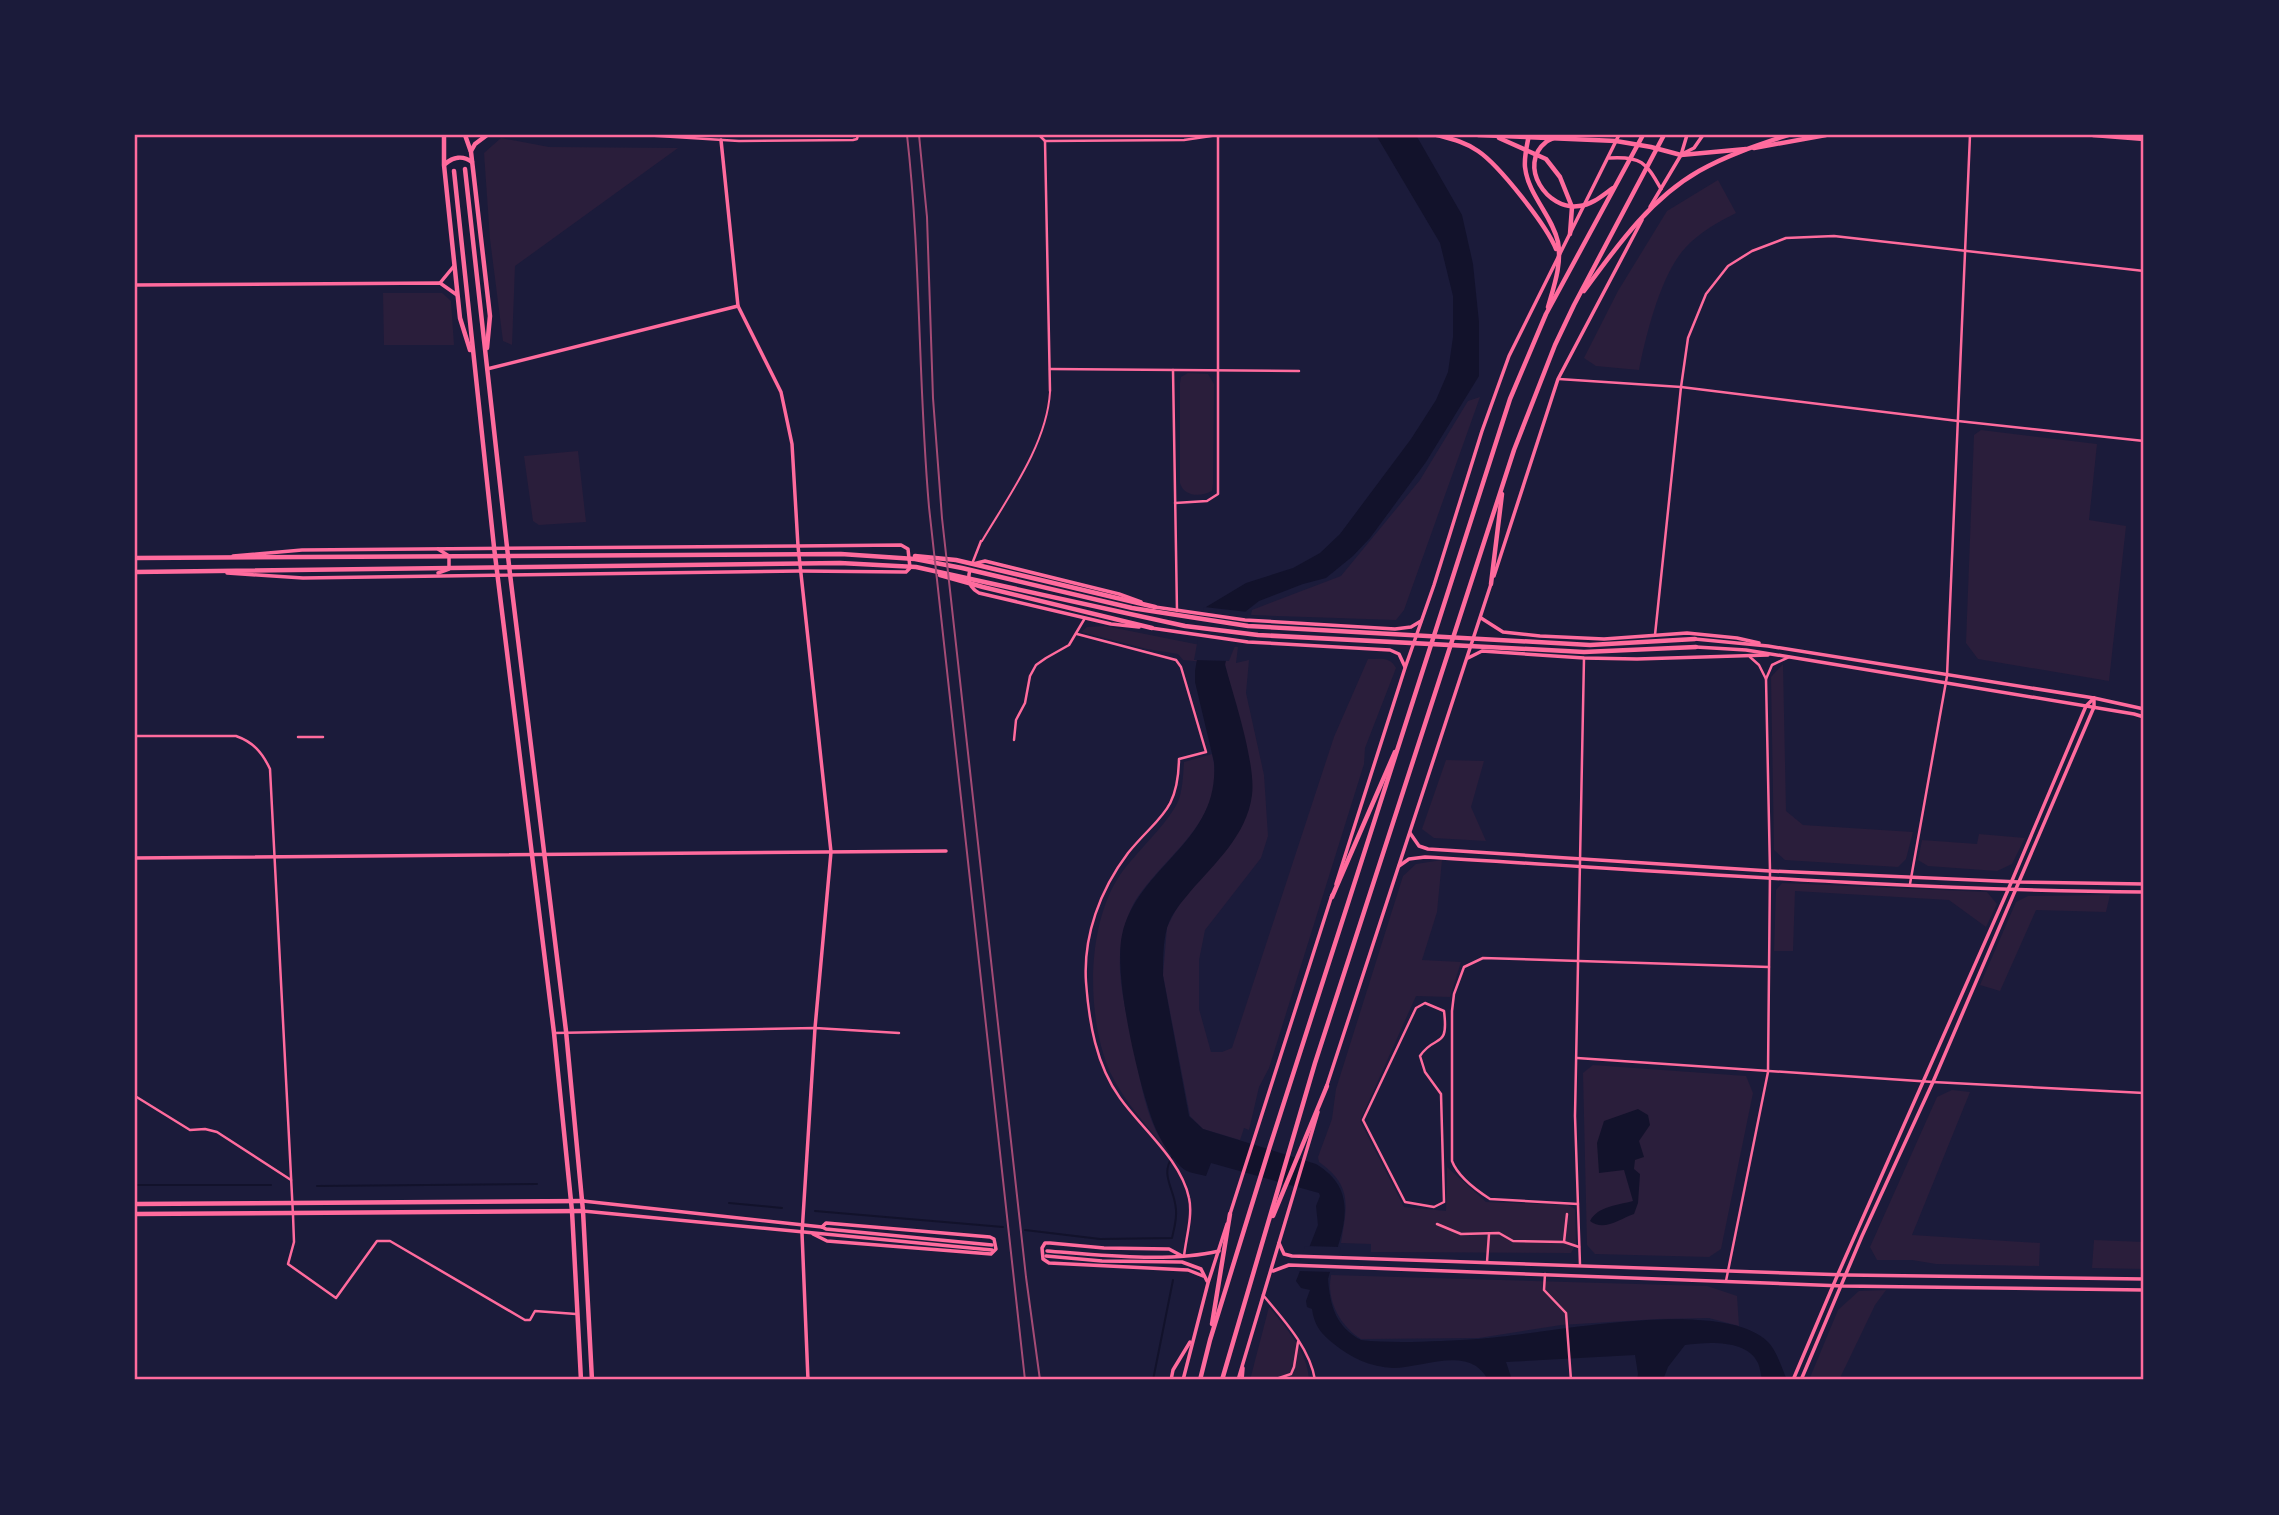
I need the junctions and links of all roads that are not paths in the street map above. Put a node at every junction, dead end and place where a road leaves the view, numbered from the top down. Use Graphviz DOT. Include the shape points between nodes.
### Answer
graph roads {
  1 [pos="439,135"];
  2 [pos="444,135"];
  3 [pos="465,135"];
  4 [pos="488,135"];
  5 [pos="642,135"];
  6 [pos="858,135"];
  7 [pos="1039,135"];
  8 [pos="1218,135"];
  9 [pos="1440,135"];
  10 [pos="1478,135"];
  11 [pos="1503,135"];
  12 [pos="1529,135"];
  13 [pos="1561,135"];
  14 [pos="1619,135"];
  15 [pos="1643,135"];
  16 [pos="1664,135"];
  17 [pos="1687,135"];
  18 [pos="1703,135"];
  19 [pos="1774,135"];
  20 [pos="1788,135"];
  21 [pos="1826,135"];
  22 [pos="1970,135"];
  23 [pos="2093,135"];
  24 [pos="1367,136"];
  25 [pos="1423,136"];
  26 [pos="1494,136"];
  27 [pos="2144,139"];
  28 [pos="721,140"];
  29 [pos="1045,141"];
  30 [pos="1616,141"];
  31 [pos="1785,142"];
  32 [pos="444,144"];
  33 [pos="471,152"];
  34 [pos="1681,155"];
  35 [pos="1609,158"];
  36 [pos="472,163"];
  37 [pos="444,165"];
  38 [pos="465,169"];
  39 [pos="454,171"];
  40 [pos="1616,185"];
  41 [pos="1661,189"];
  42 [pos="1570,234"];
  43 [pos="1964,252"];
  44 [pos="455,262"];
  45 [pos="1559,264"];
  46 [pos="2144,271"];
  47 [pos="440,283"];
  48 [pos="135,285"];
  49 [pos="458,297"];
  50 [pos="1574,305"];
  51 [pos="738,306"];
  52 [pos="1546,314"];
  53 [pos="486,359"];
  54 [pos="473,361"];
  55 [pos="487,369"];
  56 [pos="1050,369"];
  57 [pos="1174,370"];
  58 [pos="1218,370"];
  59 [pos="1299,371"];
  60 [pos="1558,379"];
  61 [pos="1681,387"];
  62 [pos="1050,391"];
  63 [pos="1958,421"];
  64 [pos="2144,441"];
  65 [pos="1503,483"];
  66 [pos="1175,503"];
  67 [pos="981,541"];
  68 [pos="798,546"];
  69 [pos="494,547"];
  70 [pos="507,547"];
  71 [pos="435,548"];
  72 [pos="879,556"];
  73 [pos="135,558"];
  74 [pos="211,558"];
  75 [pos="971,564"];
  76 [pos="916,567"];
  77 [pos="800,571"];
  78 [pos="135,572"];
  79 [pos="211,572"];
  80 [pos="498,574"];
  81 [pos="510,574"];
  82 [pos="433,575"];
  83 [pos="1491,584"];
  84 [pos="1155,607"];
  85 [pos="1177,611"];
  86 [pos="1085,618"];
  87 [pos="1480,618"];
  88 [pos="1422,620"];
  89 [pos="1152,628"];
  90 [pos="1503,632"];
  91 [pos="1077,634"];
  92 [pos="1655,635"];
  93 [pos="1695,639"];
  94 [pos="1696,647"];
  95 [pos="1778,648"];
  96 [pos="1496,651"];
  97 [pos="1745,655"];
  98 [pos="1778,655"];
  99 [pos="1790,657"];
  100 [pos="1468,658"];
  101 [pos="1584,658"];
  102 [pos="1405,668"];
  103 [pos="1947,676"];
  104 [pos="1766,679"];
  105 [pos="1946,684"];
  106 [pos="2094,698"];
  107 [pos="2086,706"];
  108 [pos="2094,707"];
  109 [pos="2144,709"];
  110 [pos="2144,717"];
  111 [pos="1406,725"];
  112 [pos="135,736"];
  113 [pos="298,737"];
  114 [pos="323,737"];
  115 [pos="1014,740"];
  116 [pos="1410,833"];
  117 [pos="1419,846"];
  118 [pos="946,851"];
  119 [pos="831,852"];
  120 [pos="531,854"];
  121 [pos="544,854"];
  122 [pos="275,856"];
  123 [pos="135,858"];
  124 [pos="1415,858"];
  125 [pos="1581,858"];
  126 [pos="1399,866"];
  127 [pos="1581,866"];
  128 [pos="1770,871"];
  129 [pos="1911,876"];
  130 [pos="1770,879"];
  131 [pos="2012,881"];
  132 [pos="2019,882"];
  133 [pos="1910,884"];
  134 [pos="2144,884"];
  135 [pos="2008,890"];
  136 [pos="2015,891"];
  137 [pos="2144,892"];
  138 [pos="1332,897"];
  139 [pos="1579,961"];
  140 [pos="1769,967"];
  141 [pos="1452,1011"];
  142 [pos="1444,1012"];
  143 [pos="815,1028"];
  144 [pos="554,1033"];
  145 [pos="566,1033"];
  146 [pos="899,1034"];
  147 [pos="1577,1058"];
  148 [pos="1768,1072"];
  149 [pos="1924,1082"];
  150 [pos="1933,1082"];
  151 [pos="1327,1086"];
  152 [pos="2144,1093"];
  153 [pos="135,1096"];
  154 [pos="291,1180"];
  155 [pos="571,1201"];
  156 [pos="583,1201"];
  157 [pos="135,1204"];
  158 [pos="1578,1204"];
  159 [pos="292,1205"];
  160 [pos="572,1211"];
  161 [pos="583,1212"];
  162 [pos="135,1214"];
  163 [pos="293,1214"];
  164 [pos="1230,1214"];
  165 [pos="1567,1214"];
  166 [pos="1437,1224"];
  167 [pos="802,1226"];
  168 [pos="822,1227"];
  169 [pos="1267,1230"];
  170 [pos="802,1233"];
  171 [pos="1489,1233"];
  172 [pos="813,1234"];
  173 [pos="1564,1242"];
  174 [pos="1279,1243"];
  175 [pos="1579,1247"];
  176 [pos="1219,1251"];
  177 [pos="1183,1256"];
  178 [pos="1292,1256"];
  179 [pos="1487,1262"];
  180 [pos="1580,1265"];
  181 [pos="1294,1266"];
  182 [pos="1728,1271"];
  183 [pos="1271,1272"];
  184 [pos="1545,1274"];
  185 [pos="1838,1274"];
  186 [pos="1847,1275"];
  187 [pos="2144,1279"];
  188 [pos="1207,1281"];
  189 [pos="1726,1281"];
  190 [pos="1834,1285"];
  191 [pos="1843,1286"];
  192 [pos="2144,1290"];
  193 [pos="1263,1295"];
  194 [pos="578,1314"];
  195 [pos="1193,1338"];
  196 [pos="1210,1340"];
  197 [pos="1298,1342"];
  198 [pos="1794,1378"];
  199 [pos="581,1380"];
  200 [pos="592,1380"];
  201 [pos="808,1380"];
  202 [pos="1171,1380"];
  203 [pos="1184,1380"];
  204 [pos="1200,1380"];
  205 [pos="1222,1380"];
  206 [pos="1240,1380"];
  207 [pos="1273,1380"];
  208 [pos="1315,1380"];
  209 [pos="1571,1380"];
  210 [pos="1801,1380"];
  1 -- 32 [label="main road"];
  2 -- 32 [label="main road"];
  3 -- 33 [label="main road"];
  4 -- 33 [label="main road"];
  5 -- 28 [label="street"];
  6 -- 28 [label="street" via="853,140"];
  7 -- 29 [label="street"];
  8 -- 24 [label="main road"];
  8 -- 29 [label="street" via="1184,140"];
  8 -- 58 [label="street"];
  9 -- 25 [label="main road"];
  9 -- 45 [label="main road" via="1487,158 1542,223"];
  10 -- 26 [label="main road"];
  11 -- 26 [label="main road"];
  12 -- 45 [label="main road" via="1525,167 1558,242"];
  13 -- 40 [label="main road" via="1545,143 1536,156 1534,171 1548,197 1579,206"];
  14 -- 30 [label="main road"];
  15 -- 40 [label="main road"];
  16 -- 50 [label="main road"];
  17 -- 34 [label="main road"];
  18 -- 34 [label="main road" via="1694,148"];
  19 -- 31 [label="main road"];
  20 -- 50 [label="main road" via="1696,172 1620,242"];
  21 -- 31 [label="main road"];
  22 -- 43 [label="street"];
  23 -- 27 [label="main road"];
  24 -- 25 [label="main road"];
  26 -- 30 [label="main road"];
  26 -- 42 [label="main road" via="1546,159 1560,177 1572,208"];
  28 -- 51 [label="main road"];
  29 -- 56 [label="street"];
  30 -- 34 [label="main road"];
  30 -- 35 [label="main road"];
  31 -- 34 [label="main road"];
  32 -- 37 [label="main road"];
  33 -- 36 [label="main road"];
  34 -- 41 [label="main road"];
  35 -- 41 [label="main road" via="1643,163"];
  35 -- 42 [label="main road"];
  36 -- 37 [label="main road" via="456,158"];
  36 -- 53 [label="main road" via="490,316"];
  37 -- 44 [label="main road"];
  38 -- 53 [label="main road"];
  39 -- 54 [label="main road"];
  40 -- 52 [label="main road"];
  41 -- 60 [label="main road"];
  42 -- 88 [label="main road" via="1510,356"];
  43 -- 46 [label="street"];
  43 -- 61 [label="street" via="1834,236 1786,238 1752,251 1728,266 1706,294 1688,338"];
  43 -- 63 [label="street"];
  44 -- 47 [label="main road"];
  44 -- 49 [label="main road"];
  45 -- 52 [label="main road"];
  47 -- 48 [label="main road"];
  47 -- 49 [label="main road"];
  49 -- 54 [label="main road"];
  50 -- 65 [label="main road"];
  51 -- 55 [label="main road"];
  51 -- 68 [label="main road" via="781,392 792,444"];
  52 -- 111 [label="main road" via="1495,441"];
  53 -- 55 [label="main road"];
  54 -- 69 [label="main road"];
  55 -- 70 [label="main road"];
  56 -- 57 [label="street"];
  56 -- 62 [label="street"];
  57 -- 58 [label="street"];
  57 -- 66 [label="street"];
  58 -- 59 [label="street"];
  58 -- 66 [label="street" via="1219,494 1207,501"];
  60 -- 61 [label="street"];
  60 -- 83 [label="main road"];
  61 -- 63 [label="street"];
  61 -- 92 [label="street"];
  62 -- 67 [label="street" via="1044,428"];
  63 -- 64 [label="street"];
  63 -- 103 [label="street"];
  65 -- 83 [label="main road"];
  65 -- 169 [label="main road" via="1319,1050"];
  66 -- 85 [label="street"];
  67 -- 75 [label="street"];
  68 -- 70 [label="main road"];
  68 -- 77 [label="main road"];
  68 -- 77 [label="main road" via="901,545 910,553 906,572"];
  69 -- 70 [label="main road"];
  69 -- 71 [label="main road"];
  69 -- 80 [label="main road"];
  70 -- 81 [label="main road"];
  71 -- 74 [label="main road" via="302,550"];
  71 -- 82 [label="main road" via="449,556 449,569"];
  72 -- 74 [label="main road"];
  72 -- 84 [label="main road" via="956,560"];
  72 -- 93 [label="main road" via="962,568 1132,608 1248,626 1590,645"];
  73 -- 74 [label="main road"];
  75 -- 84 [label="main road" via="985,561"];
  75 -- 86 [label="main road" via="969,582 979,593"];
  76 -- 79 [label="main road" via="810,563"];
  76 -- 89 [label="main road"];
  76 -- 94 [label="main road" via="1185,626 1258,635 1584,652"];
  77 -- 81 [label="main road"];
  77 -- 119 [label="main road"];
  78 -- 79 [label="main road"];
  79 -- 82 [label="main road" via="303,578"];
  80 -- 81 [label="main road"];
  80 -- 82 [label="main road"];
  80 -- 120 [label="main road"];
  81 -- 121 [label="main road"];
  83 -- 87 [label="main road"];
  84 -- 85 [label="main road"];
  85 -- 88 [label="main road" via="1395,629"];
  86 -- 89 [label="main road"];
  86 -- 91 [label="street"];
  87 -- 90 [label="main road"];
  87 -- 100 [label="main road"];
  88 -- 102 [label="main road"];
  89 -- 102 [label="main road" via="1236,640 1390,650 1399,654"];
  90 -- 92 [label="main road" via="1604,639"];
  90 -- 96 [label="main road"];
  91 -- 115 [label="street" via="1069,645 1036,665 1016,720"];
  91 -- 177 [label="street" via="1177,660 1206,752 1179,759 1170,808 1128,853 1112,878 1091,922 1086,979 1095,1043 1107,1079 1179,1172 1190,1200"];
  92 -- 95 [label="main road" via="1707,634"];
  93 -- 95 [label="main road"];
  94 -- 98 [label="main road"];
  95 -- 103 [label="main road"];
  96 -- 100 [label="main road"];
  96 -- 101 [label="main road"];
  97 -- 98 [label="main road"];
  97 -- 101 [label="main road"];
  97 -- 104 [label="street" via="1759,664"];
  98 -- 99 [label="main road"];
  99 -- 104 [label="street" via="1772,665"];
  99 -- 105 [label="main road"];
  100 -- 116 [label="main road"];
  101 -- 125 [label="street"];
  102 -- 138 [label="main road"];
  103 -- 105 [label="street"];
  103 -- 106 [label="main road"];
  104 -- 128 [label="street"];
  105 -- 107 [label="main road"];
  105 -- 129 [label="street"];
  106 -- 107 [label="main road"];
  106 -- 108 [label="main road"];
  106 -- 109 [label="main road"];
  107 -- 108 [label="main road"];
  107 -- 131 [label="main road"];
  108 -- 110 [label="main road"];
  108 -- 132 [label="main road"];
  111 -- 138 [label="main road"];
  111 -- 196 [label="main road"];
  112 -- 122 [label="street" via="236,736 248,740 270,769"];
  113 -- 114 [label="street"];
  116 -- 117 [label="main road"];
  116 -- 126 [label="main road"];
  117 -- 124 [label="main road"];
  117 -- 125 [label="main road"];
  118 -- 119 [label="main road"];
  119 -- 121 [label="main road"];
  119 -- 143 [label="main road"];
  120 -- 121 [label="main road"];
  120 -- 122 [label="main road"];
  120 -- 144 [label="main road"];
  121 -- 145 [label="main road"];
  122 -- 123 [label="main road"];
  122 -- 154 [label="street"];
  124 -- 126 [label="main road"];
  124 -- 127 [label="main road"];
  125 -- 127 [label="street"];
  125 -- 128 [label="main road"];
  126 -- 151 [label="main road"];
  127 -- 130 [label="main road"];
  127 -- 139 [label="street"];
  128 -- 129 [label="main road"];
  128 -- 130 [label="street"];
  129 -- 131 [label="main road"];
  129 -- 133 [label="street"];
  130 -- 133 [label="main road"];
  130 -- 140 [label="street"];
  131 -- 132 [label="main road"];
  131 -- 135 [label="main road"];
  132 -- 134 [label="main road"];
  132 -- 136 [label="main road"];
  133 -- 135 [label="main road"];
  135 -- 136 [label="main road"];
  135 -- 149 [label="main road"];
  136 -- 137 [label="main road"];
  136 -- 150 [label="main road"];
  138 -- 164 [label="main road"];
  139 -- 140 [label="street"];
  139 -- 141 [label="street" via="1483,958 1464,967"];
  139 -- 147 [label="street"];
  140 -- 148 [label="street"];
  141 -- 142 [label="street"];
  141 -- 158 [label="street" via="1455,1169 1490,1199"];
  142 -- 142 [label="street" via="1446,1031 1440,1042 1426,1047 1420,1056 1424,1072 1441,1094 1444,1202 1434,1207 1405,1202 1363,1120 1416,1007 1425,1003"];
  143 -- 145 [label="street"];
  143 -- 146 [label="street"];
  143 -- 167 [label="main road"];
  144 -- 145 [label="street"];
  144 -- 155 [label="main road"];
  145 -- 156 [label="main road"];
  147 -- 148 [label="street"];
  147 -- 158 [label="street"];
  148 -- 149 [label="street"];
  148 -- 182 [label="street"];
  149 -- 150 [label="street"];
  149 -- 185 [label="main road"];
  150 -- 152 [label="street"];
  150 -- 186 [label="main road"];
  151 -- 169 [label="main road"];
  151 -- 174 [label="main road"];
  153 -- 154 [label="street" via="190,1130 217,1132"];
  154 -- 159 [label="street"];
  155 -- 156 [label="main road"];
  155 -- 159 [label="main road"];
  155 -- 160 [label="main road"];
  156 -- 161 [label="main road"];
  156 -- 167 [label="main road"];
  157 -- 159 [label="main road"];
  158 -- 175 [label="street"];
  159 -- 163 [label="street"];
  160 -- 161 [label="main road"];
  160 -- 163 [label="main road"];
  160 -- 194 [label="main road"];
  161 -- 170 [label="main road"];
  161 -- 200 [label="main road"];
  162 -- 163 [label="main road"];
  163 -- 194 [label="street" via="294,1242 288,1264 336,1298 377,1241 390,1241 525,1321 535,1311"];
  164 -- 176 [label="main road"];
  164 -- 196 [label="main road"];
  165 -- 173 [label="street"];
  166 -- 171 [label="street" via="1461,1234"];
  167 -- 168 [label="main road"];
  167 -- 170 [label="main road"];
  168 -- 172 [label="main road" via="992,1248"];
  168 -- 172 [label="main road" via="826,1223 990,1237 996,1250 991,1254 827,1241"];
  169 -- 205 [label="main road"];
  170 -- 172 [label="main road"];
  170 -- 201 [label="main road"];
  171 -- 173 [label="street" via="1513,1241"];
  171 -- 179 [label="street"];
  173 -- 175 [label="street"];
  174 -- 178 [label="main road" via="1284,1254"];
  174 -- 183 [label="main road"];
  175 -- 180 [label="street"];
  176 -- 177 [label="main road"];
  176 -- 188 [label="main road"];
  177 -- 188 [label="main road" via="1046,1254 1102,1261 1182,1262 1200,1269"];
  177 -- 188 [label="main road" via="1169,1249 1050,1243 1042,1248 1043,1259 1049,1263 1188,1270"];
  178 -- 179 [label="main road"];
  178 -- 181 [label="main road"];
  179 -- 180 [label="main road"];
  180 -- 182 [label="main road"];
  181 -- 183 [label="main road"];
  181 -- 184 [label="main road"];
  182 -- 185 [label="main road"];
  182 -- 189 [label="street"];
  183 -- 193 [label="main road"];
  184 -- 189 [label="main road"];
  184 -- 209 [label="street" via="1544,1290 1566,1313"];
  185 -- 186 [label="main road"];
  185 -- 190 [label="main road"];
  186 -- 187 [label="main road"];
  186 -- 191 [label="main road"];
  188 -- 195 [label="main road"];
  189 -- 190 [label="main road"];
  190 -- 191 [label="main road"];
  190 -- 198 [label="main road"];
  191 -- 192 [label="main road"];
  191 -- 210 [label="main road"];
  193 -- 197 [label="street"];
  193 -- 206 [label="main road"];
  194 -- 199 [label="main road"];
  195 -- 202 [label="main road"];
  195 -- 203 [label="main road"];
  196 -- 204 [label="main road"];
  197 -- 207 [label="street" via="1291,1374"];
  197 -- 208 [label="street"];
}
